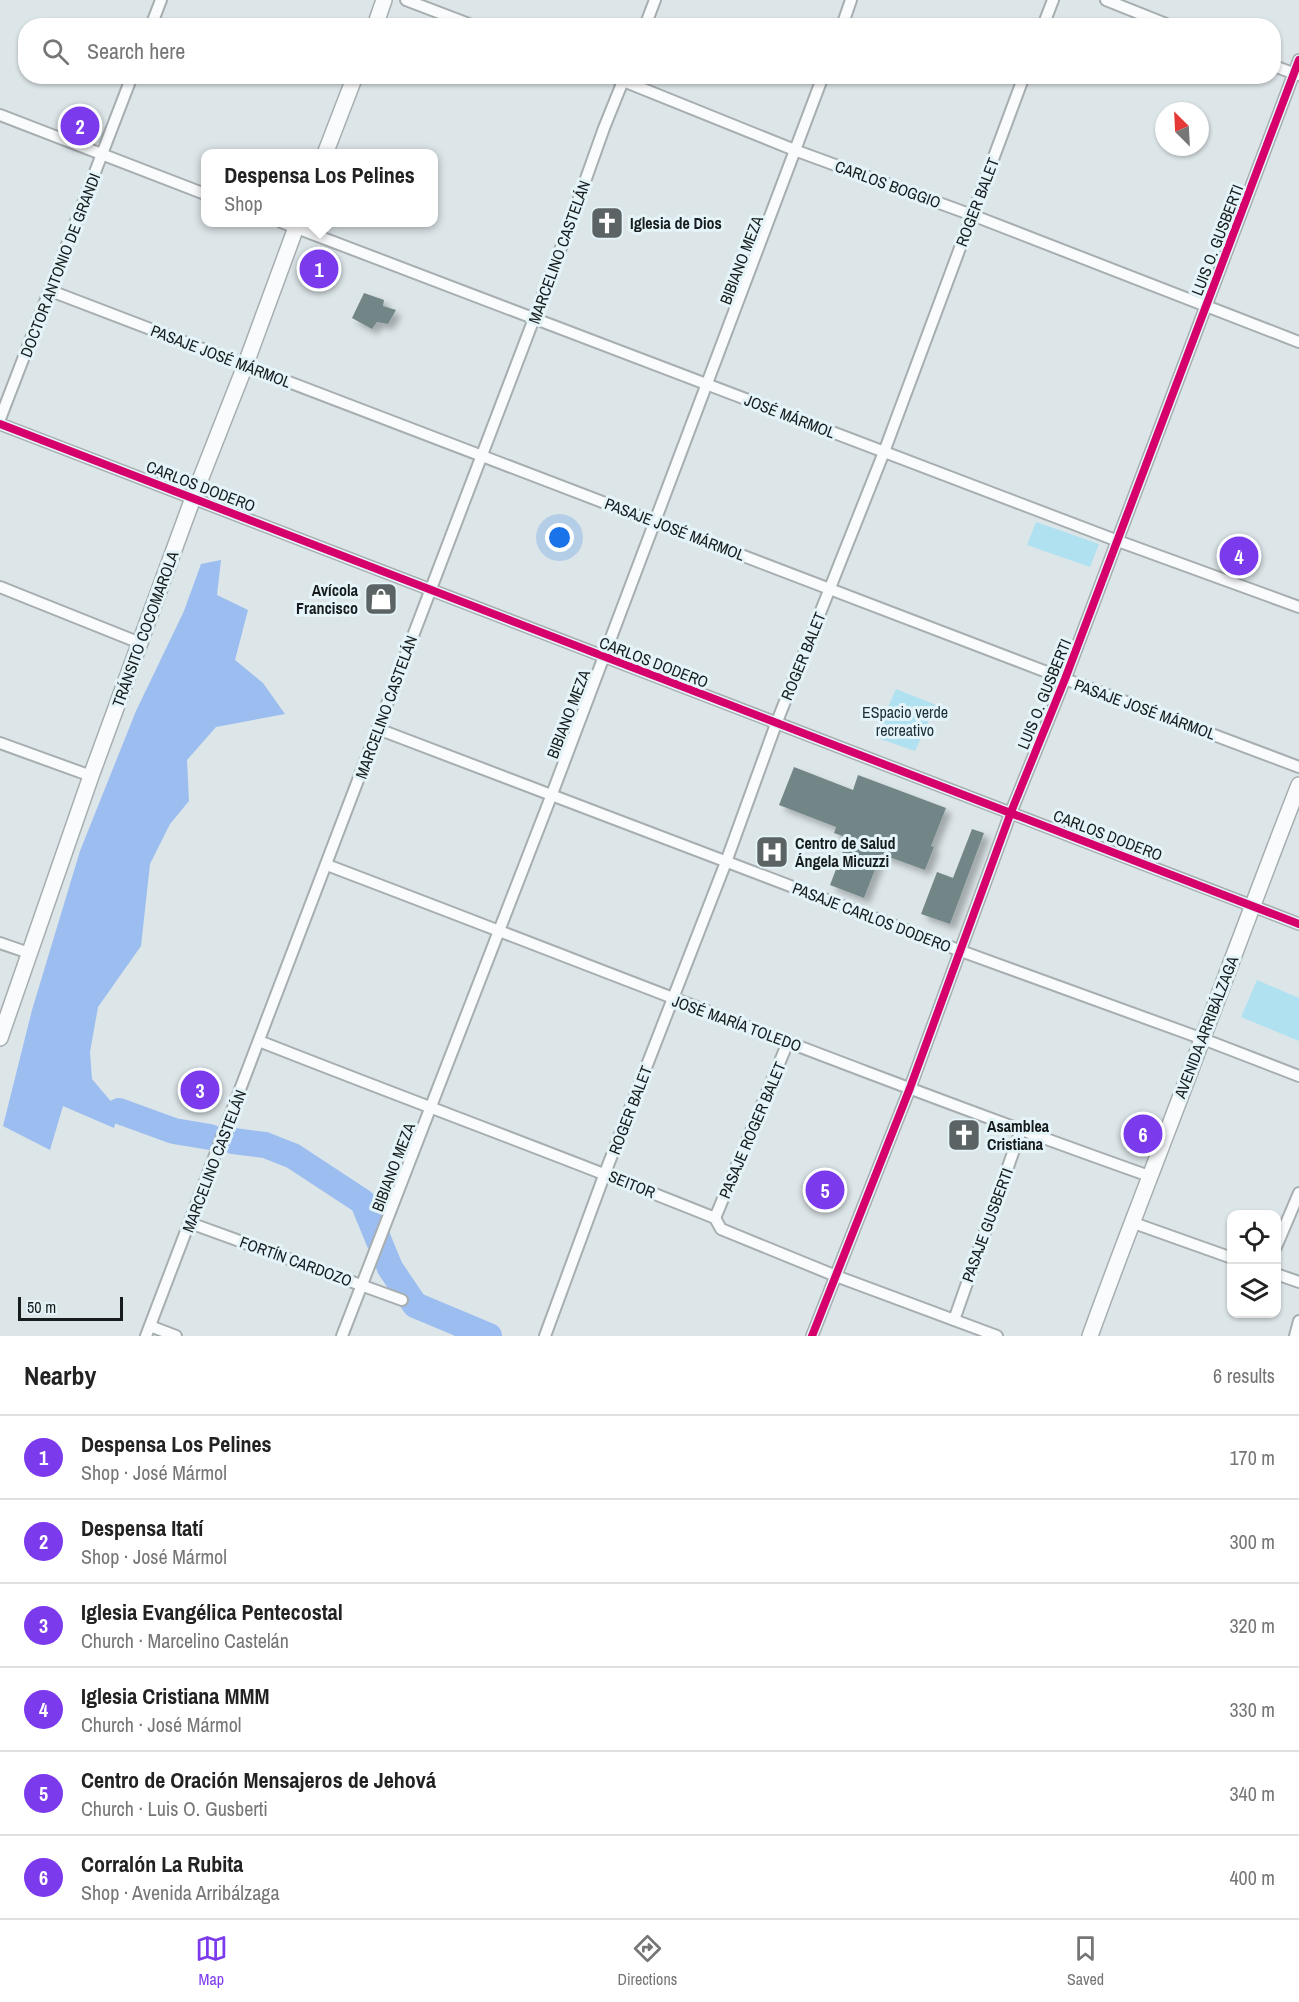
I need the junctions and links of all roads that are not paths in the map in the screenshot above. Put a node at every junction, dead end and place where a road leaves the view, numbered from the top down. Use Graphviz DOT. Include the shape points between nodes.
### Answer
graph roads {
  1 [pos="161,0"];
  2 [pos="384,0"];
  3 [pos="406,0"];
  4 [pos="655,0"];
  5 [pos="851,0"];
  6 [pos="1053,0"];
  7 [pos="1106,0"];
  8 [pos="155,18"];
  9 [pos="378,18"];
  10 [pos="453,18"];
  11 [pos="648,18"];
  12 [pos="845,18"];
  13 [pos="1046,18"];
  14 [pos="1151,18"];
  15 [pos="1299,60"];
  16 [pos="1281,69"];
  17 [pos="1296,75"];
  18 [pos="129,84"];
  19 [pos="352,84"];
  20 [pos="622,84"];
  21 [pos="636,84"];
  22 [pos="821,84"];
  23 [pos="1021,84"];
  24 [pos="0,116"];
  25 [pos="327,149"];
  26 [pos="797,151"];
  27 [pos="102,156"];
  28 [pos="201,193"];
  29 [pos="972,215"];
  30 [pos="296,227"];
  31 [pos="302,227"];
  32 [pos="51,291"];
  33 [pos="1206,308"];
  34 [pos="534,320"];
  35 [pos="1299,342"];
  36 [pos="245,366"];
  37 [pos="708,384"];
  38 [pos="0,419"];
  39 [pos="0,424"];
  40 [pos="884,452"];
  41 [pos="481,455"];
  42 [pos="193,498"];
  43 [pos="655,522"];
  44 [pos="1118,541"];
  45 [pos="0,587"];
  46 [pos="430,589"];
  47 [pos="830,589"];
  48 [pos="1299,607"];
  49 [pos="140,643"];
  50 [pos="604,657"];
  51 [pos="1065,679"];
  52 [pos="776,724"];
  53 [pos="378,729"];
  54 [pos="0,743"];
  55 [pos="1299,767"];
  56 [pos="91,776"];
  57 [pos="1299,785"];
  58 [pos="552,794"];
  59 [pos="1011,812"];
  60 [pos="726,862"];
  61 [pos="327,865"];
  62 [pos="1251,906"];
  63 [pos="1299,924"];
  64 [pos="499,931"];
  65 [pos="0,943"];
  66 [pos="961,951"];
  67 [pos="29,953"];
  68 [pos="673,999"];
  69 [pos="0,1038"];
  70 [pos="1203,1039"];
  71 [pos="259,1041"];
  72 [pos="788,1042"];
  73 [pos="1299,1076"];
  74 [pos="910,1088"];
  75 [pos="431,1108"];
  76 [pos="1021,1131"];
  77 [pos="605,1173"];
  78 [pos="1149,1176"];
  79 [pos="1299,1193"];
  80 [pos="715,1218"];
  81 [pos="1131,1222"];
  82 [pos="190,1223"];
  83 [pos="1281,1235"];
  84 [pos="1227,1256"];
  85 [pos="836,1276"];
  86 [pos="1281,1276"];
  87 [pos="1299,1282"];
  88 [pos="362,1284"];
  89 [pos="402,1300"];
  90 [pos="954,1320"];
  91 [pos="1299,1321"];
  92 [pos="148,1331"];
  93 [pos="176,1336"];
  94 [pos="342,1336"];
  95 [pos="545,1336"];
  96 [pos="812,1336"];
  97 [pos="997,1336"];
  98 [pos="1090,1336"];
  99 [pos="1295,1336"];
  1 -- 8 [label="street"];
  2 -- 9 [label="street"];
  3 -- 10 [label="street"];
  4 -- 11 [label="street"];
  5 -- 12 [label="street"];
  6 -- 13 [label="street"];
  7 -- 14 [label="street"];
  15 -- 17 [label="street, LUIS O. GUSBERTI"];
  16 -- 17 [label="street"];
  17 -- 33 [label="street, LUIS O. GUSBERTI"];
  18 -- 27 [label="street, DOCTOR ANTONIO DE GRANDI"];
  19 -- 25 [label="street"];
  20 -- 34 [label="street, MARCELINO CASTELÁN"];
  21 -- 26 [label="street, CARLOS BOGGIO"];
  22 -- 26 [label="street, BIBIANO MEZA"];
  23 -- 29 [label="street, ROGER BALET"];
  24 -- 27 [label="street"];
  26 -- 29 [label="street, CARLOS BOGGIO"];
  26 -- 37 [label="street, BIBIANO MEZA"];
  27 -- 28 [label="street"];
  27 -- 32 [label="street, DOCTOR ANTONIO DE GRANDI"];
  29 -- 33 [label="street, CARLOS BOGGIO"];
  29 -- 40 [label="street, ROGER BALET"];
  30 -- 36 [label="street, TRÁNSITO COCOMAROLA"];
  31 -- 34 [label="street, JOSÉ MÁRMOL"];
  32 -- 36 [label="street, PASAJE JOSÉ MÁRMOL"];
  32 -- 38 [label="street, DOCTOR ANTONIO DE GRANDI"];
  33 -- 35 [label="street, CARLOS BOGGIO"];
  33 -- 44 [label="street, LUIS O. GUSBERTI"];
  34 -- 37 [label="street, JOSÉ MÁRMOL"];
  34 -- 41 [label="street, MARCELINO CASTELÁN"];
  36 -- 41 [label="street, PASAJE JOSÉ MÁRMOL"];
  36 -- 42 [label="street, TRÁNSITO COCOMAROLA"];
  37 -- 40 [label="street, JOSÉ MÁRMOL"];
  37 -- 43 [label="street, BIBIANO MEZA"];
  39 -- 42 [label="street, CARLOS DODERO"];
  40 -- 44 [label="street, JOSÉ MÁRMOL"];
  40 -- 47 [label="street, ROGER BALET"];
  41 -- 43 [label="street, PASAJE JOSÉ MÁRMOL"];
  41 -- 46 [label="street, MARCELINO CASTELÁN"];
  42 -- 46 [label="street, CARLOS DODERO"];
  42 -- 49 [label="street, TRÁNSITO COCOMAROLA"];
  43 -- 47 [label="street, PASAJE JOSÉ MÁRMOL"];
  43 -- 50 [label="street, BIBIANO MEZA"];
  44 -- 48 [label="street, JOSÉ MÁRMOL"];
  44 -- 51 [label="street, LUIS O. GUSBERTI"];
  45 -- 49 [label="street"];
  46 -- 50 [label="street, CARLOS DODERO"];
  46 -- 53 [label="street, MARCELINO CASTELÁN"];
  47 -- 51 [label="street, PASAJE JOSÉ MÁRMOL"];
  47 -- 52 [label="street, ROGER BALET"];
  49 -- 56 [label="street, TRÁNSITO COCOMAROLA"];
  50 -- 52 [label="street, CARLOS DODERO"];
  50 -- 58 [label="street, BIBIANO MEZA"];
  51 -- 55 [label="street, PASAJE JOSÉ MÁRMOL"];
  51 -- 59 [label="street, LUIS O. GUSBERTI"];
  52 -- 59 [label="street, CARLOS DODERO"];
  52 -- 60 [label="street, ROGER BALET"];
  53 -- 58 [label="street, PASAJE CARLOS DODERO"];
  53 -- 61 [label="street, MARCELINO CASTELÁN"];
  54 -- 56 [label="street"];
  56 -- 67 [label="street, TRÁNSITO COCOMAROLA"];
  57 -- 62 [label="street, AVENIDA ARRIBÁLZAGA"];
  58 -- 60 [label="street, PASAJE CARLOS DODERO"];
  58 -- 64 [label="street, BIBIANO MEZA"];
  59 -- 62 [label="street, CARLOS DODERO"];
  59 -- 66 [label="street, LUIS O. GUSBERTI"];
  60 -- 66 [label="street, PASAJE CARLOS DODERO"];
  60 -- 68 [label="street, ROGER BALET"];
  61 -- 64 [label="street, JOSÉ MARÍA TOLEDO"];
  61 -- 71 [label="street, MARCELINO CASTELÁN"];
  62 -- 63 [label="street, CARLOS DODERO"];
  62 -- 70 [label="street, AVENIDA ARRIBÁLZAGA"];
  64 -- 68 [label="street, JOSÉ MARÍA TOLEDO"];
  64 -- 75 [label="street, BIBIANO MEZA"];
  65 -- 67 [label="street"];
  66 -- 70 [label="street, PASAJE CARLOS DODERO"];
  66 -- 74 [label="street, LUIS O. GUSBERTI"];
  67 -- 69 [label="street, TRÁNSITO COCOMAROLA"];
  68 -- 72 [label="street, JOSÉ MARÍA TOLEDO"];
  68 -- 77 [label="street, ROGER BALET"];
  70 -- 73 [label="street, PASAJE CARLOS DODERO"];
  70 -- 78 [label="street, AVENIDA ARRIBÁLZAGA"];
  71 -- 75 [label="street, SEITOR"];
  71 -- 82 [label="street, MARCELINO CASTELÁN"];
  72 -- 74 [label="street, JOSÉ MARÍA TOLEDO"];
  72 -- 80 [label="street, PASAJE ROGER BALET"];
  74 -- 76 [label="street, JOSÉ MARÍA TOLEDO"];
  74 -- 85 [label="street, LUIS O. GUSBERTI"];
  75 -- 77 [label="street, SEITOR"];
  75 -- 88 [label="street, BIBIANO MEZA"];
  76 -- 78 [label="street, JOSÉ MARÍA TOLEDO"];
  76 -- 90 [label="street, PASAJE GUSBERTI"];
  77 -- 80 [label="street, SEITOR"];
  77 -- 95 [label="street, ROGER BALET"];
  78 -- 81 [label="street, AVENIDA ARRIBÁLZAGA"];
  79 -- 83 [label="street"];
  80 -- 85 [label="street, SEITOR" via="721,1229"];
  81 -- 84 [label="street"];
  81 -- 98 [label="street, AVENIDA ARRIBÁLZAGA"];
  82 -- 88 [label="street, FORTÍN CARDOZO"];
  82 -- 92 [label="street, MARCELINO CASTELÁN"];
  85 -- 90 [label="street, SEITOR"];
  85 -- 96 [label="street, LUIS O. GUSBERTI"];
  86 -- 87 [label="street"];
  88 -- 89 [label="street, FORTÍN CARDOZO"];
  88 -- 94 [label="street, BIBIANO MEZA"];
  90 -- 97 [label="street, SEITOR"];
  91 -- 99 [label="street"];
  92 -- 93 [label="street"];
}
